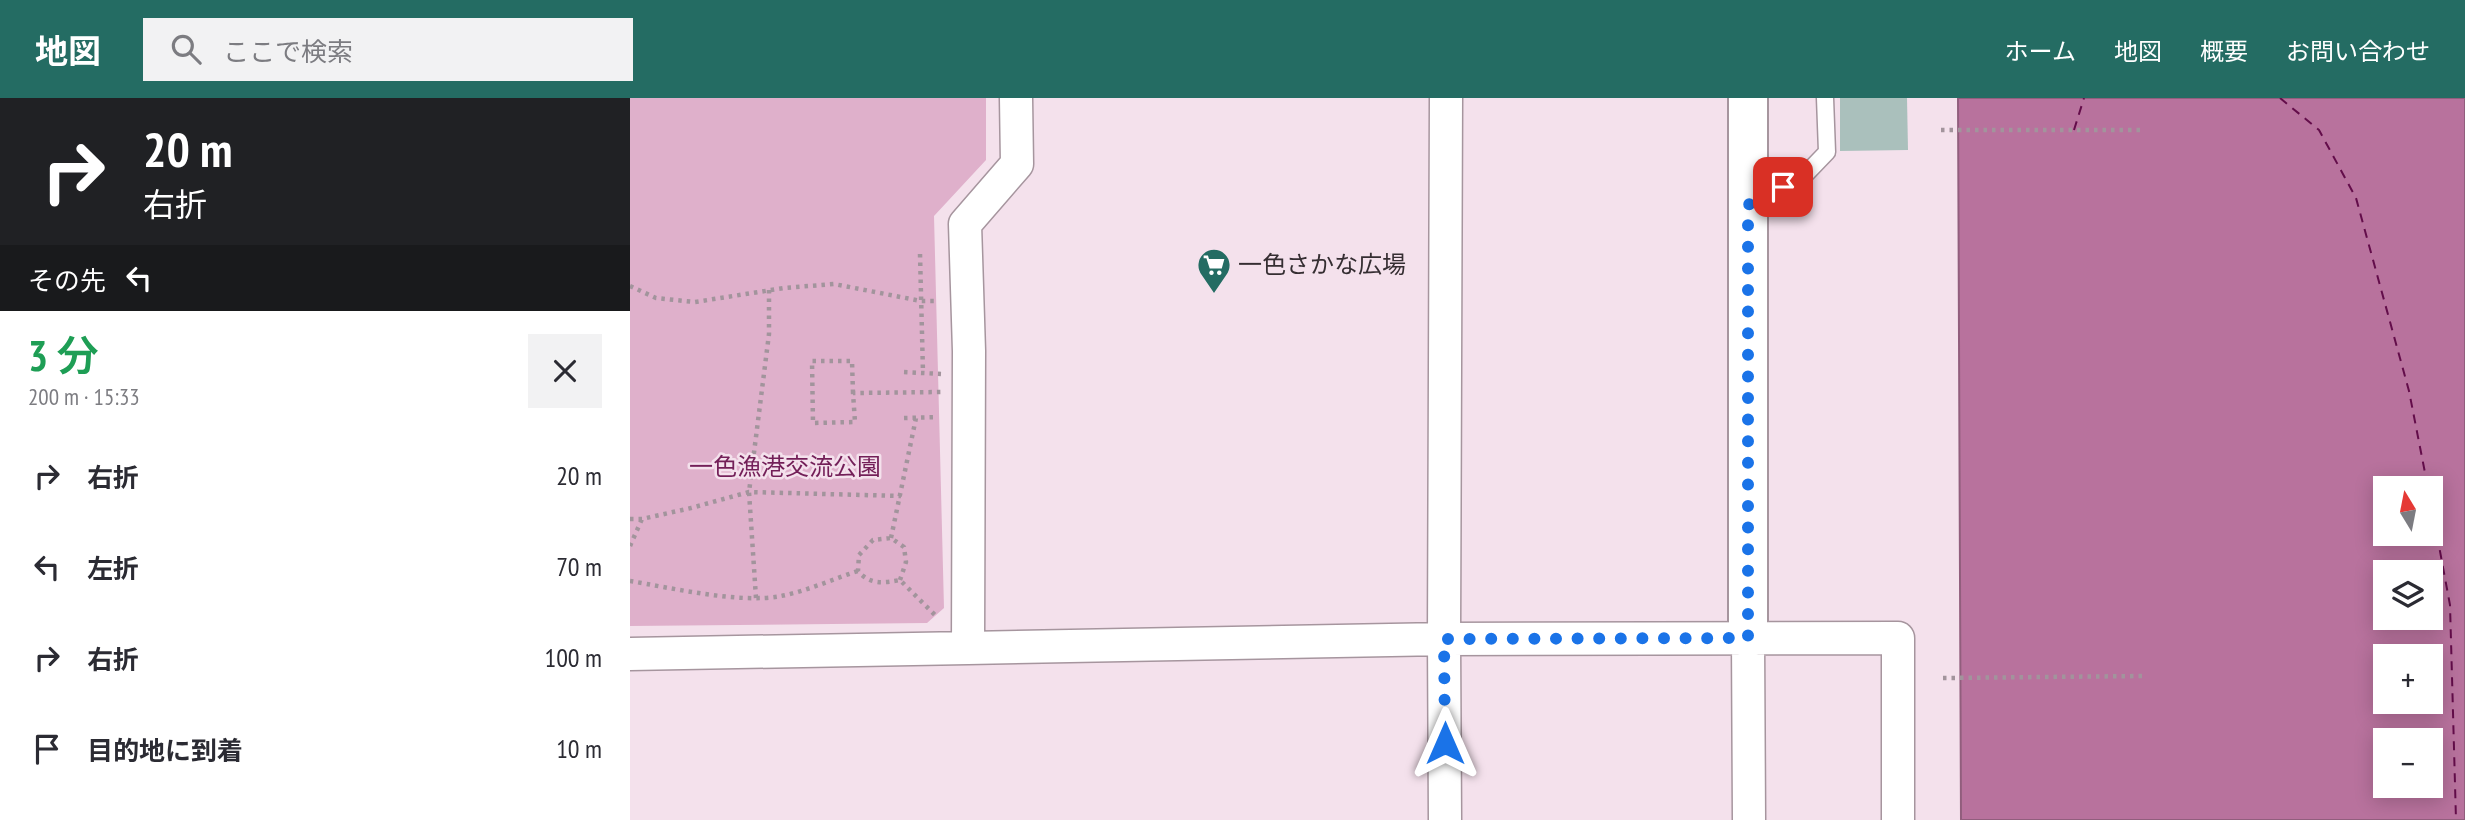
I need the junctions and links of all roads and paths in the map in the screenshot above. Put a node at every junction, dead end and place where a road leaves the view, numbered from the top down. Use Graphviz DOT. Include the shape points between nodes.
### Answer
graph roads {
  1 [pos="1016,98"];
  2 [pos="1446,98"];
  3 [pos="1748,98"];
  4 [pos="1825,98"];
  5 [pos="1941,130"];
  6 [pos="2141,130"];
  7 [pos="1748,205"];
  8 [pos="920,254"];
  9 [pos="630,286"];
  10 [pos="769,290"];
  11 [pos="921,301"];
  12 [pos="944,301"];
  13 [pos="904,372"];
  14 [pos="923,373"];
  15 [pos="946,375"];
  16 [pos="934,392"];
  17 [pos="853,393"];
  18 [pos="946,417"];
  19 [pos="904,418"];
  20 [pos="916,418"];
  21 [pos="748,492"];
  22 [pos="901,496"];
  23 [pos="630,519"];
  24 [pos="642,519"];
  25 [pos="891,538"];
  26 [pos="630,546"];
  27 [pos="858,570"];
  28 [pos="900,580"];
  29 [pos="630,581"];
  30 [pos="756,598"];
  31 [pos="940,621"];
  32 [pos="1748,638"];
  33 [pos="1444,639"];
  34 [pos="968,648"];
  35 [pos="630,654"];
  36 [pos="2146,676"];
  37 [pos="1943,678"];
  38 [pos="1445,820"];
  39 [pos="1749,820"];
  40 [pos="1898,820"];
  1 -- 34 [label="street" via="1017,164 965,224"];
  2 -- 33 [label="street"];
  3 -- 7 [label="street"];
  4 -- 7 [label="lane" via="1827,152 1801,179"];
  5 -- 6 [label="path"];
  7 -- 32 [label="street"];
  8 -- 11 [label="path"];
  9 -- 10 [label="path" via="656,298 695,302"];
  10 -- 11 [label="path" via="834,284"];
  10 -- 21 [label="path" via="769,334"];
  11 -- 12 [label="path"];
  11 -- 14 [label="path"];
  13 -- 14 [label="path"];
  14 -- 15 [label="path"];
  16 -- 17 [label="path"];
  17 -- 17 [label="path" via="855,422 813,423 811,361 852,361"];
  18 -- 20 [label="path"];
  19 -- 20 [label="path"];
  20 -- 22 [label="path"];
  21 -- 22 [label="path"];
  21 -- 24 [label="path"];
  21 -- 30 [label="path"];
  22 -- 25 [label="path"];
  23 -- 24 [label="path"];
  24 -- 26 [label="path"];
  25 -- 27 [label="path" via="873,540 859,555"];
  25 -- 28 [label="path" via="904,547 906,562"];
  27 -- 28 [label="path" via="864,578 880,584"];
  27 -- 30 [label="path" via="781,596"];
  28 -- 31 [label="path"];
  29 -- 30 [label="path"];
  32 -- 33 [label="street"];
  32 -- 39 [label="street"];
  32 -- 40 [label="street" via="1898,638"];
  33 -- 34 [label="street"];
  33 -- 38 [label="street"];
  34 -- 35 [label="street"];
  36 -- 37 [label="path"];
}
